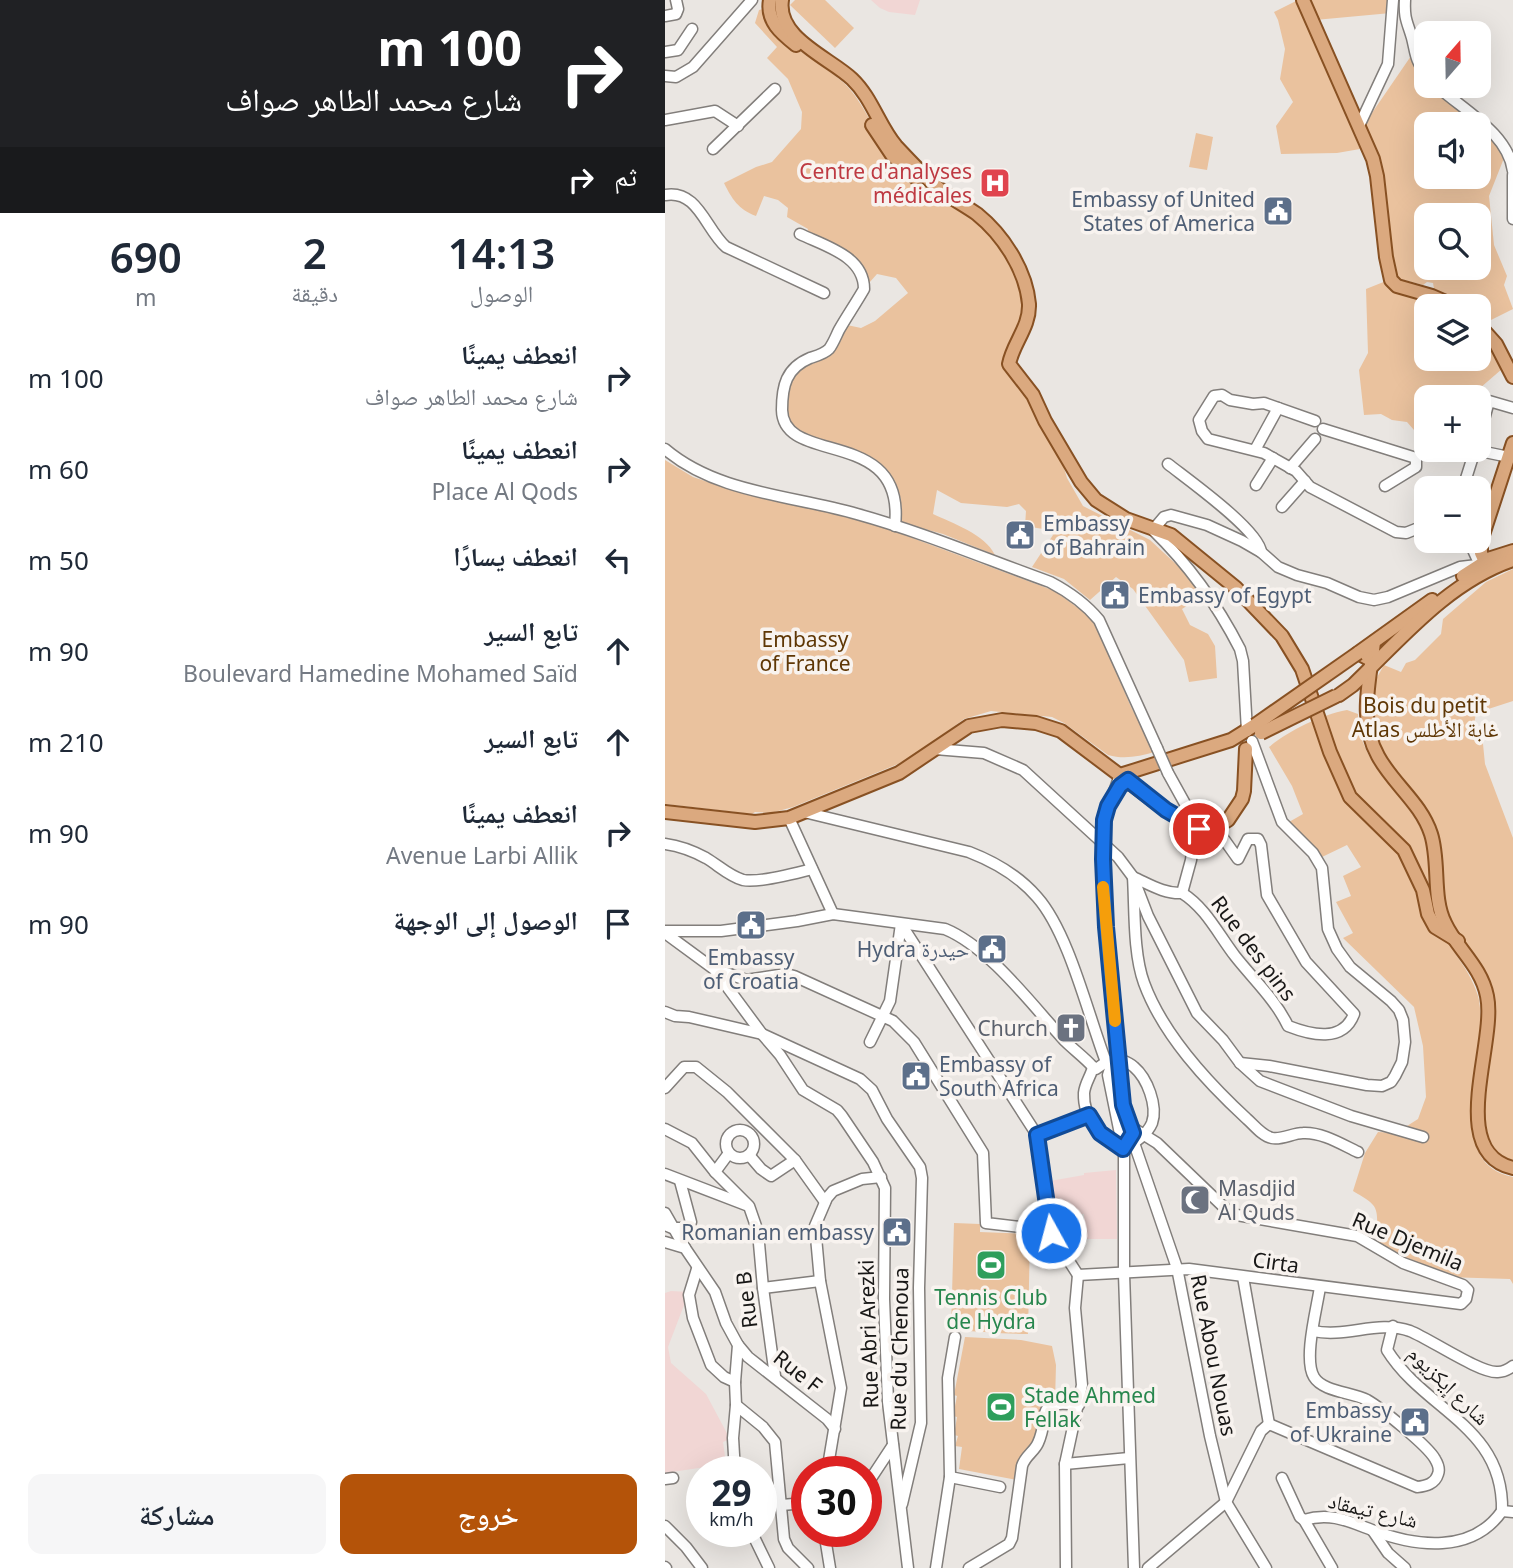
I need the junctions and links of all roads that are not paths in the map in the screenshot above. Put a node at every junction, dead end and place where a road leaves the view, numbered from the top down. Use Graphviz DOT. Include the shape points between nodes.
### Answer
graph roads {
  1 [pos="676,0"];
  2 [pos="752,0"];
  3 [pos="770,0"];
  4 [pos="782,0"];
  5 [pos="1303,0"];
  6 [pos="1393,0"];
  7 [pos="1405,0"];
  8 [pos="665,16"];
  9 [pos="692,29"];
  10 [pos="665,52"];
  11 [pos="1414,55"];
  12 [pos="665,76"];
  13 [pos="775,89"];
  14 [pos="1451,98"];
  15 [pos="665,120"];
  16 [pos="738,126"];
  17 [pos="1359,126"];
  18 [pos="713,149"];
  19 [pos="1513,173"];
  20 [pos="665,195"];
  21 [pos="979,216"];
  22 [pos="1513,219"];
  23 [pos="800,234"];
  24 [pos="824,293"];
  25 [pos="1426,294"];
  26 [pos="1491,338"];
  27 [pos="1513,377"];
  28 [pos="1491,402"];
  29 [pos="1278,408"];
  30 [pos="1513,408"];
  31 [pos="1315,439"];
  32 [pos="1513,443"];
  33 [pos="665,449"];
  34 [pos="1255,450"];
  35 [pos="1491,453"];
  36 [pos="1509,457"];
  37 [pos="1273,458"];
  38 [pos="1168,464"];
  39 [pos="1290,468"];
  40 [pos="1305,481"];
  41 [pos="1256,485"];
  42 [pos="1385,486"];
  43 [pos="1282,507"];
  44 [pos="895,526"];
  45 [pos="1153,530"];
  46 [pos="1414,530"];
  47 [pos="1513,551"];
  48 [pos="1261,552"];
  49 [pos="1478,553"];
  50 [pos="1513,560"];
  51 [pos="1486,564"];
  52 [pos="1374,642"];
  53 [pos="1358,653"];
  54 [pos="1371,667"];
  55 [pos="1337,695"];
  56 [pos="1366,706"];
  57 [pos="1252,736"];
  58 [pos="935,749"];
  59 [pos="1104,762"];
  60 [pos="1151,765"];
  61 [pos="1124,778"];
  62 [pos="1142,792"];
  63 [pos="665,812"];
  64 [pos="804,812"];
  65 [pos="789,818"];
  66 [pos="1216,828"];
  67 [pos="1199,829"];
  68 [pos="665,844"];
  69 [pos="812,869"];
  70 [pos="1133,877"];
  71 [pos="1182,892"];
  72 [pos="833,914"];
  73 [pos="901,924"];
  74 [pos="665,932"];
  75 [pos="1458,941"];
  76 [pos="715,969"];
  77 [pos="665,1012"];
  78 [pos="884,1016"];
  79 [pos="762,1034"];
  80 [pos="870,1042"];
  81 [pos="1240,1063"];
  82 [pos="1093,1067"];
  83 [pos="1115,1068"];
  84 [pos="665,1088"];
  85 [pos="1089,1115"];
  86 [pos="756,1122"];
  87 [pos="665,1129"];
  88 [pos="748,1132"];
  89 [pos="1120,1133"];
  90 [pos="1133,1133"];
  91 [pos="1037,1135"];
  92 [pos="1144,1135"];
  93 [pos="1423,1137"];
  94 [pos="1124,1148"];
  95 [pos="1358,1152"];
  96 [pos="729,1153"];
  97 [pos="749,1154"];
  98 [pos="795,1160"];
  99 [pos="1513,1168"];
  100 [pos="715,1172"];
  101 [pos="665,1174"];
  102 [pos="881,1177"];
  103 [pos="680,1181"];
  104 [pos="730,1186"];
  105 [pos="721,1197"];
  106 [pos="825,1202"];
  107 [pos="749,1206"];
  108 [pos="665,1213"];
  109 [pos="669,1226"];
  110 [pos="1051,1233"];
  111 [pos="665,1242"];
  112 [pos="685,1248"];
  113 [pos="1177,1268"];
  114 [pos="697,1269"];
  115 [pos="1124,1274"];
  116 [pos="1078,1275"];
  117 [pos="1243,1276"];
  118 [pos="820,1281"];
  119 [pos="1320,1287"];
  120 [pos="763,1288"];
  121 [pos="1466,1299"];
  122 [pos="1393,1326"];
  123 [pos="1313,1331"];
  124 [pos="955,1337"];
  125 [pos="738,1345"];
  126 [pos="1513,1366"];
  127 [pos="775,1376"];
  128 [pos="735,1382"];
  129 [pos="736,1405"];
  130 [pos="1079,1405"];
  131 [pos="1269,1424"];
  132 [pos="835,1429"];
  133 [pos="893,1445"];
  134 [pos="734,1456"];
  135 [pos="830,1456"];
  136 [pos="1129,1458"];
  137 [pos="882,1462"];
  138 [pos="1065,1464"];
  139 [pos="950,1477"];
  140 [pos="1282,1478"];
  141 [pos="1000,1487"];
  142 [pos="1226,1502"];
  143 [pos="791,1504"];
  144 [pos="781,1505"];
  145 [pos="901,1507"];
  146 [pos="1502,1511"];
  147 [pos="1513,1511"];
  148 [pos="1304,1520"];
  149 [pos="665,1526"];
  150 [pos="1373,1531"];
  151 [pos="759,1547"];
  152 [pos="827,1547"];
  153 [pos="702,1568"];
  154 [pos="769,1568"];
  155 [pos="808,1568"];
  156 [pos="830,1568"];
  157 [pos="908,1568"];
  158 [pos="936,1568"];
  159 [pos="969,1568"];
  160 [pos="1066,1568"];
  161 [pos="1134,1568"];
  162 [pos="1148,1568"];
  163 [pos="1266,1568"];
  164 [pos="1332,1568"];
  165 [pos="1405,1568"];
  1 -- 8 [label="street" via="676,14"];
  2 -- 12 [label="street" via="693,67 676,77"];
  3 -- 21 [label="main road" via="776,28 851,88 881,141 904,167 941,199"];
  4 -- 21 [label="main road" via="783,18 791,31 855,81 910,161 944,193"];
  5 -- 17 [label="main road"];
  6 -- 17 [label="street" via="1388,64"];
  7 -- 11 [label="street" via="1404,18"];
  9 -- 10 [label="street" via="678,50"];
  13 -- 16 [label="street"];
  14 -- 19 [label="street" via="1498,140 1510,155"];
  15 -- 16 [label="street" via="715,111"];
  16 -- 18 [label="street"];
  17 -- 25 [label="main road" via="1377,176 1391,281"];
  19 -- 22 [label="street"];
  20 -- 24 [label="street" via="690,201 726,247"];
  21 -- 45 [label="main road" via="1012,255 1025,286 1028,316 1010,360 1012,369 1033,395 1080,482 1096,500"];
  23 -- 44 [label="street" via="858,265 864,289 830,348 789,372 784,384 784,421 804,441 846,452 881,470 897,503"];
  26 -- 27 [label="main road"];
  28 -- 30 [label="street"];
  29 -- 34 [label="street"];
  29 -- 34 [label="street" via="1222,395 1214,396 1204,409 1199,420 1208,439"];
  29 -- 42 [label="street" via="1416,458 1416,467"];
  31 -- 39 [label="street"];
  32 -- 36 [label="main road"];
  33 -- 44 [label="street" via="699,471 745,489"];
  34 -- 37 [label="street"];
  35 -- 36 [label="street"];
  36 -- 51 [label="main road" via="1491,512"];
  37 -- 39 [label="street"];
  37 -- 41 [label="street"];
  38 -- 48 [label="street" via="1220,502 1258,542"];
  39 -- 40 [label="street"];
  40 -- 43 [label="street"];
  40 -- 46 [label="street" via="1396,531"];
  44 -- 67 [label="street, bridge" via="1050,582 1086,604 1111,642 1168,773"];
  45 -- 48 [label="street" via="1164,517 1174,515 1217,529"];
  45 -- 57 [label="street" via="1193,574 1240,649"];
  45 -- 75 [label="main road" via="1171,535 1215,570 1282,636 1302,669 1350,797 1404,849 1435,926"];
  47 -- 51 [label="main road"];
  48 -- 51 [label="street" via="1278,567 1374,600 1457,568"];
  49 -- 51 [label="street"];
  50 -- 51 [label="main road"];
  51 -- 52 [label="main road"];
  51 -- 54 [label="main road"];
  52 -- 53 [label="main road"];
  52 -- 54 [label="main road"];
  53 -- 54 [label="main road"];
  53 -- 57 [label="main road, bridge"];
  54 -- 55 [label="main road"];
  54 -- 56 [label="main road"];
  55 -- 56 [label="main road" via="1355,695"];
  55 -- 57 [label="main road, bridge"];
  56 -- 75 [label="main road" via="1378,758 1420,810 1431,833 1440,910"];
  57 -- 60 [label="main road"];
  57 -- 66 [label="main road" via="1242,799 1228,820"];
  57 -- 81 [label="street" via="1282,822 1322,868 1328,929 1337,949 1350,967 1399,1010 1405,1042 1395,1076 1382,1086"];
  58 -- 59 [label="main road" via="969,726 1002,720 1050,726"];
  58 -- 64 [label="main road" via="898,773"];
  58 -- 70 [label="street" via="983,753 1023,770 1118,857"];
  59 -- 60 [label="main road" via="1121,767"];
  59 -- 61 [label="main road"];
  60 -- 61 [label="main road"];
  60 -- 62 [label="main road" via="1143,775"];
  61 -- 62 [label="main road"];
  61 -- 83 [label="street, bridge" via="1104,820"];
  62 -- 67 [label="main road"];
  63 -- 65 [label="main road" via="755,822"];
  64 -- 65 [label="main road"];
  64 -- 83 [label="street" via="969,852 1017,877 1054,923"];
  65 -- 69 [label="street"];
  66 -- 67 [label="main road"];
  66 -- 71 [label="street, Rue des pins" via="1238,859 1248,839 1258,839 1266,895 1306,962 1354,1014 1348,1026 1335,1034 1287,1026 1280,1010 1208,917"];
  67 -- 71 [label="street" via="1194,834"];
  68 -- 69 [label="street" via="680,846 744,880"];
  69 -- 72 [label="street"];
  70 -- 71 [label="street, Rue des pins" via="1159,890"];
  70 -- 81 [label="street" via="1197,1013"];
  70 -- 95 [label="street" via="1144,982 1164,1022 1188,1055 1263,1133 1272,1138 1307,1132"];
  72 -- 73 [label="street"];
  72 -- 74 [label="street" via="721,931"];
  73 -- 78 [label="street"];
  73 -- 82 [label="street" via="945,929 964,939"];
  73 -- 91 [label="street"];
  74 -- 76 [label="street, Rue Abri Arezki"];
  75 -- 99 [label="main road" via="1488,997 1479,1090 1481,1141 1496,1162"];
  76 -- 78 [label="street" via="746,980 794,976"];
  76 -- 79 [label="street, Rue Abri Arezki"];
  77 -- 79 [label="street, Rue du Chenoua"];
  78 -- 80 [label="street"];
  78 -- 110 [label="street" via="914,1042 983,1153 986,1223"];
  79 -- 102 [label="street, Rue Abri Arezki" via="803,1090 842,1116"];
  79 -- 145 [label="street, Rue du Chenoua" via="860,1079 920,1167 921,1423"];
  81 -- 93 [label="street" via="1278,1089"];
  82 -- 83 [label="street"];
  82 -- 85 [label="street" via="1084,1094"];
  83 -- 89 [label="street"];
  83 -- 90 [label="street, Rue Abou Nouas"];
  83 -- 92 [label="street" via="1134,1067 1147,1087 1153,1108 1152,1123"];
  84 -- 86 [label="street" via="684,1067 696,1066"];
  85 -- 91 [label="street"];
  85 -- 94 [label="street" via="1100,1133"];
  86 -- 88 [label="street"];
  86 -- 98 [label="street"];
  87 -- 100 [label="street, Rue B" via="692,1143"];
  88 -- 96 [label="street" via="735,1130 728,1136 725,1145"];
  88 -- 97 [label="street" via="754,1142"];
  89 -- 90 [label="street" via="1123,1125"];
  89 -- 94 [label="street"];
  90 -- 92 [label="street"];
  90 -- 94 [label="street"];
  90 -- 113 [label="street, Rue Abou Nouas"];
  91 -- 110 [label="street"];
  92 -- 121 [label="street, Rue Djemila" via="1231,1214 1357,1236 1403,1263 1463,1284 1468,1290"];
  94 -- 115 [label="street"];
  96 -- 97 [label="street" via="741,1158"];
  96 -- 100 [label="street"];
  97 -- 98 [label="street" via="771,1176"];
  98 -- 106 [label="street"];
  100 -- 104 [label="street, Rue B"];
  101 -- 103 [label="street"];
  102 -- 106 [label="street" via="848,1183"];
  102 -- 133 [label="street, Rue Abri Arezki" via="886,1198 884,1299"];
  103 -- 105 [label="street"];
  103 -- 109 [label="street" via="691,1222 686,1228"];
  104 -- 105 [label="street"];
  104 -- 107 [label="street, Rue B"];
  105 -- 107 [label="street"];
  106 -- 118 [label="street" via="814,1226"];
  107 -- 120 [label="street, Rue B" via="758,1232"];
  108 -- 109 [label="street"];
  109 -- 112 [label="street"];
  110 -- 116 [label="street"];
  111 -- 112 [label="street"];
  112 -- 114 [label="street"];
  113 -- 115 [label="street, Cirta"];
  113 -- 117 [label="street, Cirta"];
  113 -- 142 [label="street, Rue Abou Nouas"];
  114 -- 125 [label="street" via="715,1292"];
  114 -- 128 [label="street" via="689,1295 693,1318 711,1365"];
  115 -- 116 [label="street, Cirta"];
  115 -- 136 [label="street"];
  116 -- 130 [label="street"];
  117 -- 119 [label="street, Cirta"];
  117 -- 131 [label="street"];
  118 -- 120 [label="street"];
  118 -- 132 [label="street" via="841,1388"];
  119 -- 121 [label="street, Cirta" via="1451,1304"];
  119 -- 123 [label="street"];
  120 -- 127 [label="street, Rue B"];
  122 -- 123 [label="street" via="1344,1333"];
  122 -- 126 [label="street" via="1487,1370 1497,1373"];
  122 -- 146 [label="street, شارع إيكزيوم" via="1387,1350 1397,1366 1475,1435 1492,1459"];
  123 -- 131 [label="street" via="1310,1368 1315,1379 1367,1400 1383,1412 1435,1458 1438,1476 1427,1486 1417,1487"];
  124 -- 139 [label="street" via="948,1378"];
  125 -- 127 [label="street, Rue F"];
  125 -- 128 [label="street"];
  127 -- 132 [label="street, Rue F"];
  128 -- 129 [label="street"];
  129 -- 134 [label="street"];
  129 -- 144 [label="street" via="775,1442"];
  130 -- 138 [label="street"];
  130 -- 159 [label="street" via="1058,1403 1045,1412 1038,1444 1022,1466 1012,1538 1003,1549"];
  131 -- 142 [label="street" via="1261,1431"];
  132 -- 135 [label="street"];
  133 -- 137 [label="street"];
  133 -- 145 [label="street, Rue Abri Arezki"];
  136 -- 138 [label="street"];
  136 -- 161 [label="street"];
  138 -- 160 [label="street"];
  139 -- 141 [label="street"];
  139 -- 158 [label="street"];
  140 -- 148 [label="street, شارع تيمقاد"];
  142 -- 162 [label="street"];
  142 -- 163 [label="street, Rue Abou Nouas"];
  143 -- 144 [label="street"];
  144 -- 155 [label="street" via="786,1544"];
  145 -- 157 [label="street, Rue Abri Arezki"];
  146 -- 147 [label="street"];
  146 -- 150 [label="street, شارع تيمقاد" via="1493,1524 1457,1542 1421,1542"];
  148 -- 150 [label="street, شارع تيمقاد" via="1343,1518"];
  148 -- 164 [label="street"];
  149 -- 153 [label="street"];
  150 -- 165 [label="street"];
  151 -- 154 [label="street"];
  152 -- 156 [label="street"];
}
